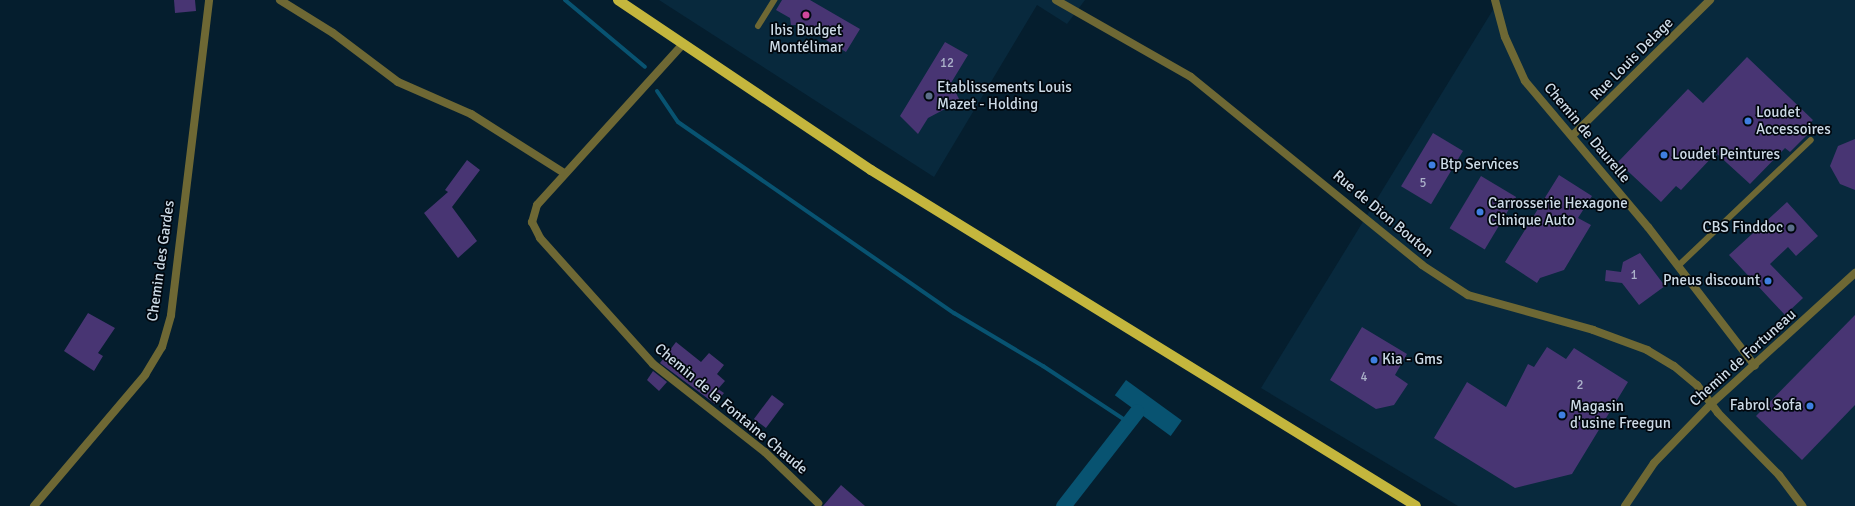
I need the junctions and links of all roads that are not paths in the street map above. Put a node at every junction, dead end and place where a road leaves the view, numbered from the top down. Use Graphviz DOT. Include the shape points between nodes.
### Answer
graph roads {
  1 [pos="210,0"];
  2 [pos="280,0"];
  3 [pos="618,0"];
  4 [pos="774,0"];
  5 [pos="1056,0"];
  6 [pos="1494,0"];
  7 [pos="1710,0"];
  8 [pos="758,26"];
  9 [pos="684,44"];
  10 [pos="1572,136"];
  11 [pos="1811,140"];
  12 [pos="564,174"];
  13 [pos="1678,266"];
  14 [pos="1855,273"];
  15 [pos="1755,366"];
  16 [pos="1711,404"];
  17 [pos="818,503"];
  18 [pos="34,506"];
  19 [pos="1416,506"];
  20 [pos="1625,506"];
  21 [pos="1802,506"];
  1 -- 18 [label="street, Chemin des Gardes" via="171,315 162,347 145,375"];
  2 -- 12 [label="street" via="333,33 398,82 471,114"];
  3 -- 9 [label="main road"];
  4 -- 8 [label="lane"];
  5 -- 16 [label="street, Rue de Dion Bouton" via="1191,78 1422,265 1468,295 1593,330 1647,350 1697,385"];
  6 -- 10 [label="street, Chemin de Daurelle" via="1505,37 1525,81"];
  7 -- 10 [label="street, Rue Louis Delage"];
  9 -- 12 [label="street, Chemin de la Fontaine Chaude"];
  9 -- 19 [label="main road" via="871,170"];
  10 -- 13 [label="street, Chemin de Daurelle"];
  11 -- 13 [label="lane"];
  12 -- 17 [label="street, Chemin de la Fontaine Chaude" via="537,205 532,222 540,238 653,364 765,452"];
  13 -- 15 [label="street, Chemin de Daurelle"];
  14 -- 15 [label="street, Chemin de Fortuneau"];
  15 -- 16 [label="street, Chemin de Fortuneau"];
  16 -- 20 [label="street, Chemin de Fortuneau" via="1654,463"];
  16 -- 21 [label="street, Rue de Dion Bouton" via="1779,475"];
}
